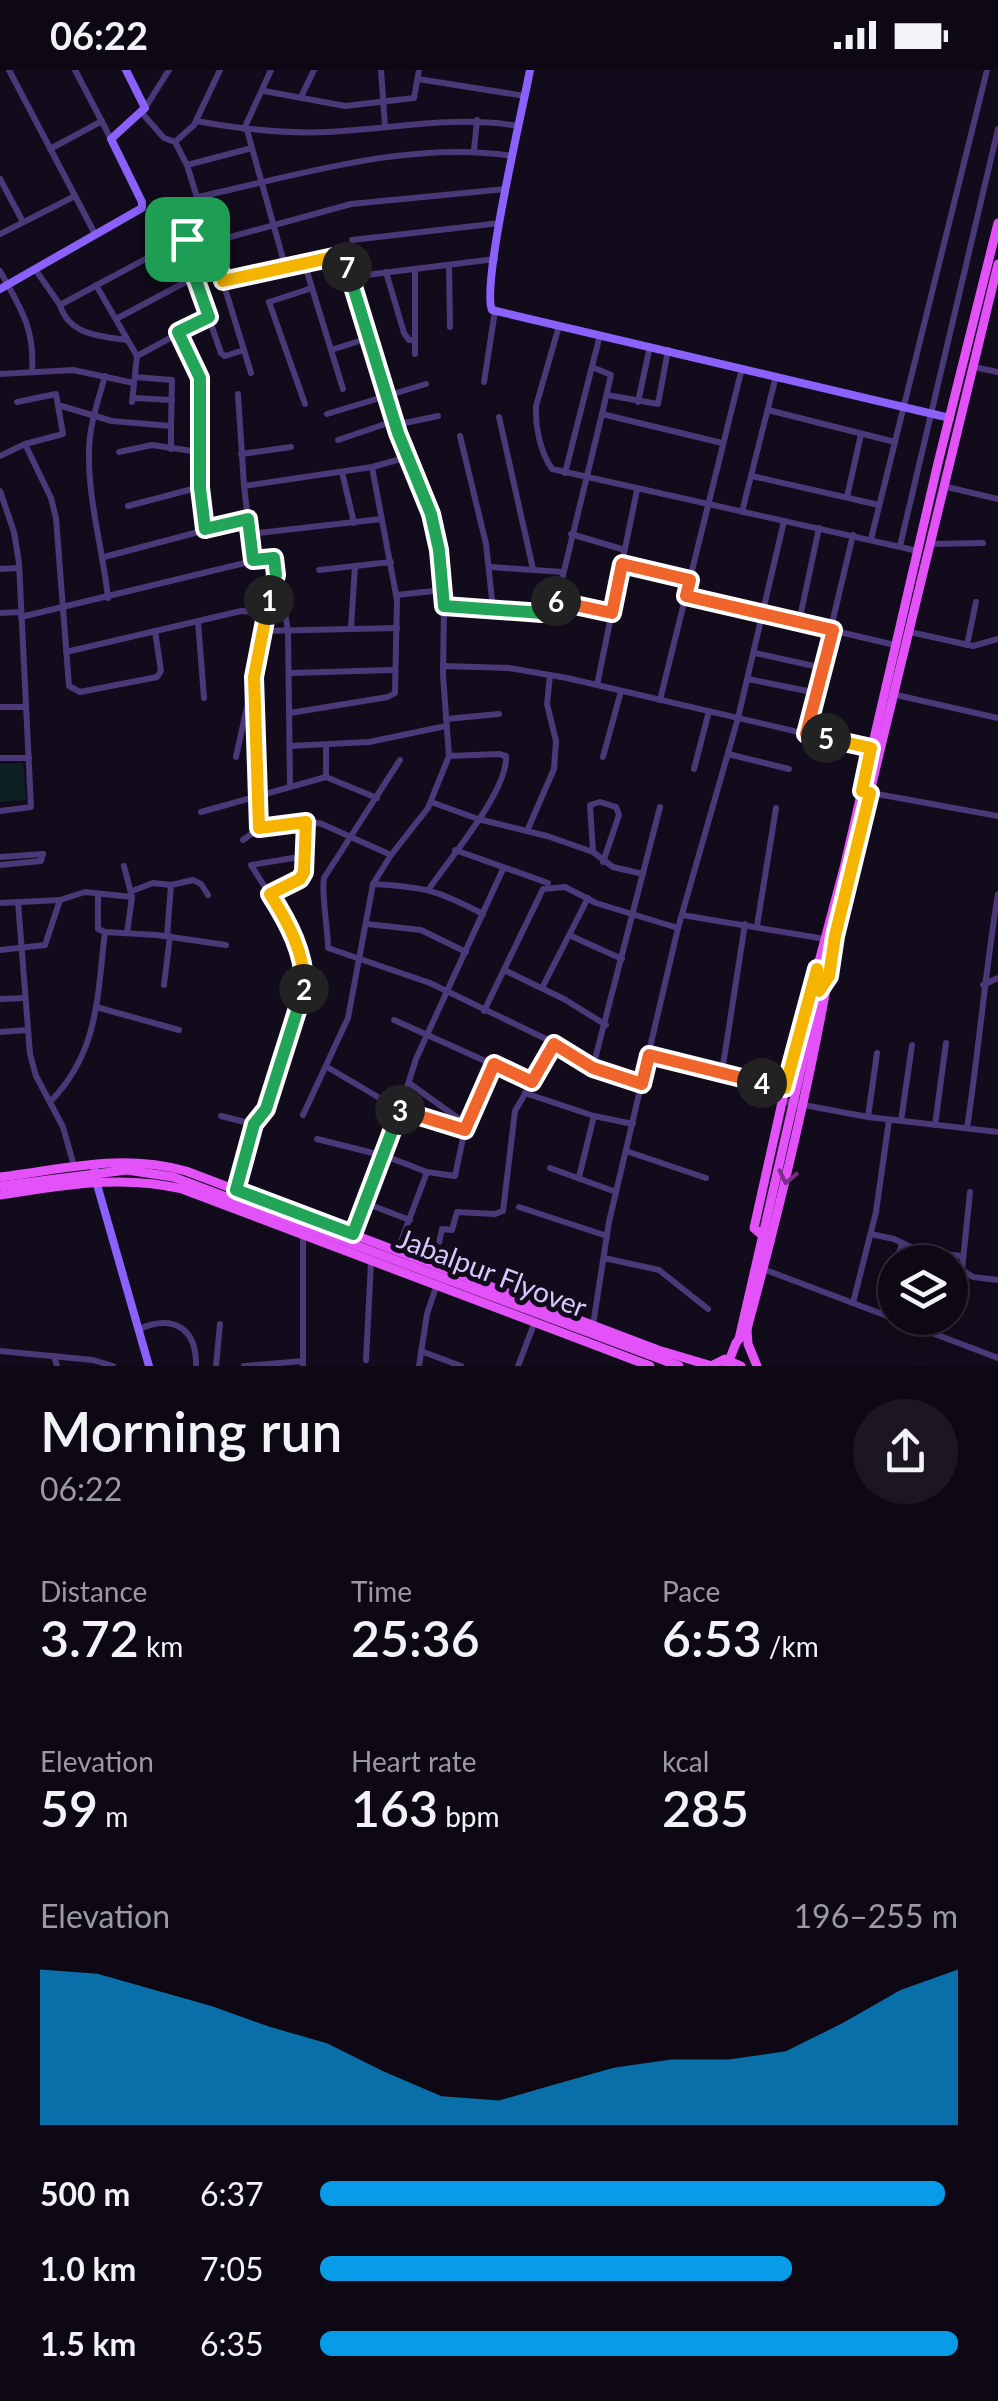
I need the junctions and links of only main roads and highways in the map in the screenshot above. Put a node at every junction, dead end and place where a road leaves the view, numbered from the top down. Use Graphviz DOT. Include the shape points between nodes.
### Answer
graph roads {
  1 [pos="998,224"];
  2 [pos="998,264"];
  3 [pos="994,298"];
  4 [pos="866,792"];
  5 [pos="817,969"];
  6 [pos="829,976"];
  7 [pos="819,991"];
  8 [pos="0,1177"];
  9 [pos="0,1186"];
  10 [pos="0,1196"];
  11 [pos="770,1242"];
  12 [pos="743,1332"];
  13 [pos="734,1364"];
  14 [pos="650,1366"];
  15 [pos="679,1366"];
  16 [pos="712,1366"];
  17 [pos="757,1366"];
  1 -- 4 [label="main road" via="884,692"];
  2 -- 3 [label="main road"];
  3 -- 4 [label="main road"];
  4 -- 5 [label="main road"];
  4 -- 6 [label="main road"];
  5 -- 7 [label="main road"];
  5 -- 11 [label="main road" via="754,1228"];
  6 -- 7 [label="main road"];
  6 -- 11 [label="main road, one-way"];
  7 -- 12 [label="main road"];
  8 -- 16 [label="main road" via="128,1160 158,1164"];
  9 -- 15 [label="main road, Jabalpur Flyover" via="104,1172 173,1177"];
  10 -- 14 [label="main road" via="96,1180 182,1188"];
  11 -- 12 [label="main road"];
  12 -- 13 [label="main road"];
  12 -- 17 [label="main road"];
  13 -- 16 [label="main road"];
}
